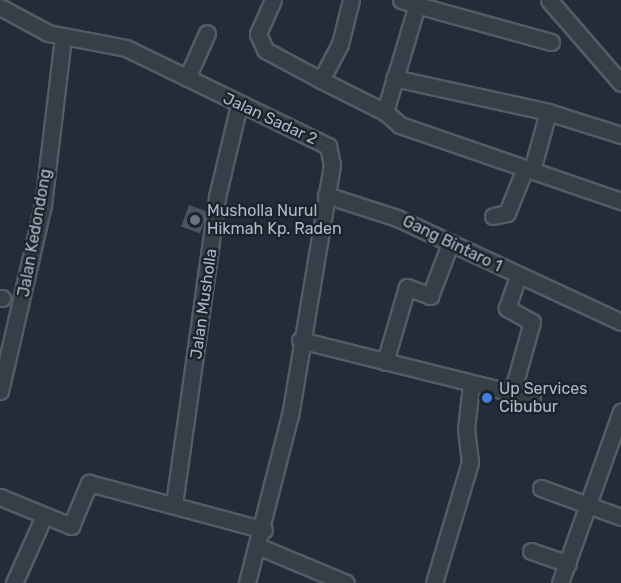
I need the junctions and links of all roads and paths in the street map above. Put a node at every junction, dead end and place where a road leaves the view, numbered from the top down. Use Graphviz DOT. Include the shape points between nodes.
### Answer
graph roads {
  1 [pos="273,0"];
  2 [pos="351,0"];
  3 [pos="402,0"];
  4 [pos="418,3"];
  5 [pos="557,3"];
  6 [pos="0,7"];
  7 [pos="207,33"];
  8 [pos="63,37"];
  9 [pos="551,42"];
  10 [pos="187,78"];
  11 [pos="394,78"];
  12 [pos="321,80"];
  13 [pos="621,84"];
  14 [pos="239,105"];
  15 [pos="385,112"];
  16 [pos="548,112"];
  17 [pos="621,135"];
  18 [pos="528,169"];
  19 [pos="326,195"];
  20 [pos="621,201"];
  21 [pos="493,216"];
  22 [pos="450,244"];
  23 [pos="518,276"];
  24 [pos="621,322"];
  25 [pos="300,340"];
  26 [pos="386,362"];
  27 [pos="471,385"];
  28 [pos="0,391"];
  29 [pos="512,393"];
  30 [pos="532,398"];
  31 [pos="621,412"];
  32 [pos="542,488"];
  33 [pos="0,497"];
  34 [pos="174,504"];
  35 [pos="588,506"];
  36 [pos="44,516"];
  37 [pos="621,517"];
  38 [pos="264,530"];
  39 [pos="260,547"];
  40 [pos="531,551"];
  41 [pos="568,564"];
  42 [pos="14,583"];
  43 [pos="248,583"];
  44 [pos="346,583"];
  45 [pos="434,583"];
  46 [pos="560,583"];
  1 -- 12 [label="street" via="258,34 265,50"];
  2 -- 12 [label="street" via="340,44"];
  3 -- 4 [label="street"];
  4 -- 9 [label="street"];
  4 -- 11 [label="street"];
  5 -- 13 [label="street"];
  6 -- 8 [label="street, Jalan Sadar 2"];
  7 -- 10 [label="street"];
  8 -- 10 [label="street, Jalan Sadar 2" via="126,48"];
  8 -- 28 [label="street, Jalan Kedondong" via="43,205"];
  10 -- 14 [label="street, Jalan Sadar 2"];
  11 -- 15 [label="street"];
  11 -- 16 [label="street"];
  12 -- 15 [label="street"];
  14 -- 19 [label="street, Jalan Sadar 2" via="328,146 332,165"];
  14 -- 34 [label="street, Jalan Musholla" via="216,197"];
  15 -- 18 [label="street" via="400,125"];
  16 -- 17 [label="street"];
  16 -- 18 [label="street"];
  18 -- 20 [label="street"];
  18 -- 21 [label="street" via="507,213"];
  19 -- 22 [label="street, Gang Bintaro 1" via="397,218"];
  19 -- 25 [label="street, Jalan Sadar 2"];
  22 -- 23 [label="street, Gang Bintaro 1"];
  22 -- 26 [label="street" via="430,296 408,287"];
  23 -- 24 [label="street, Gang Bintaro 1"];
  23 -- 29 [label="street" via="507,308 532,322"];
  25 -- 26 [label="street"];
  25 -- 38 [label="street, Jalan Sadar 2"];
  26 -- 27 [label="street"];
  27 -- 29 [label="street"];
  27 -- 45 [label="street" via="466,429 470,462 458,517 452,516"];
  29 -- 30 [label="street"];
  31 -- 35 [label="street"];
  32 -- 35 [label="street"];
  33 -- 36 [label="street"];
  34 -- 36 [label="street" via="89,483 71,526"];
  34 -- 38 [label="street"];
  35 -- 37 [label="street"];
  35 -- 41 [label="street"];
  36 -- 42 [label="street"];
  38 -- 39 [label="street, Jalan Sadar 2"];
  39 -- 43 [label="street, Jalan Sadar 2"];
  39 -- 44 [label="street"];
  40 -- 41 [label="street"];
  41 -- 46 [label="street"];
}
